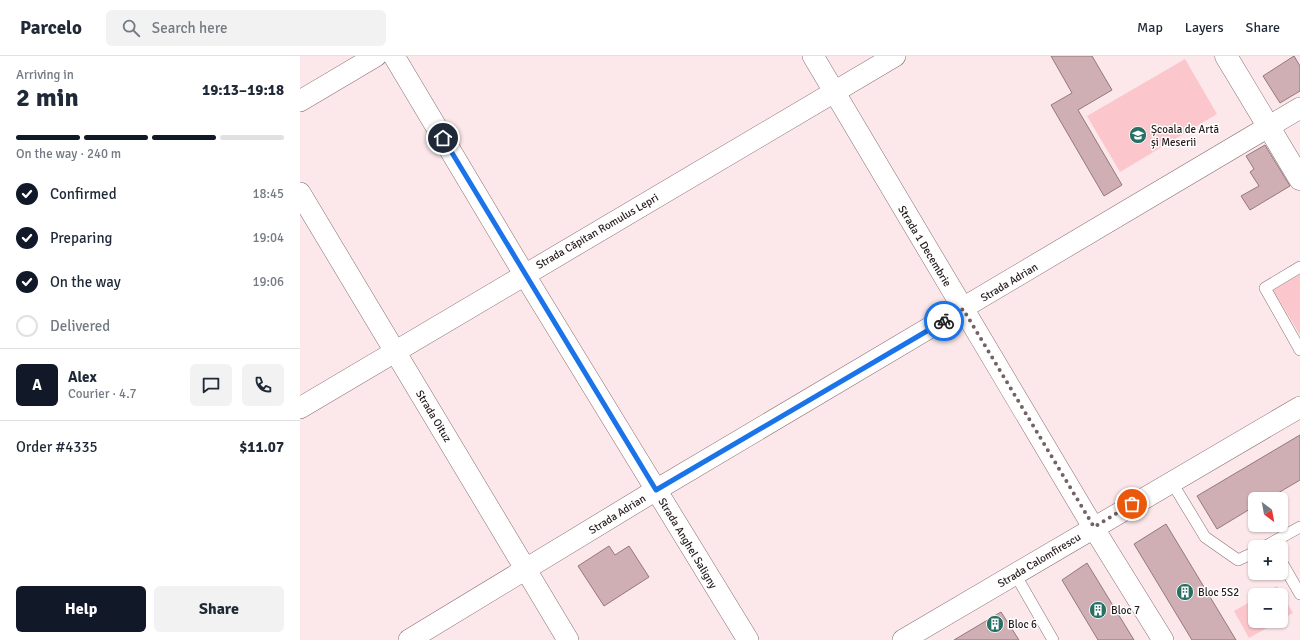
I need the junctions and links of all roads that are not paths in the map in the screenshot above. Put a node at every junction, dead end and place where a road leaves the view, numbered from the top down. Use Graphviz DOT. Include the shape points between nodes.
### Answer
graph roads {
  1 [pos="376,56"];
  2 [pos="394,56"];
  3 [pos="812,56"];
  4 [pos="895,56"];
  5 [pos="1226,56"];
  6 [pos="834,92"];
  7 [pos="300,101"];
  8 [pos="1300,108"];
  9 [pos="1269,127"];
  10 [pos="1300,179"];
  11 [pos="300,192"];
  12 [pos="1300,267"];
  13 [pos="524,274"];
  14 [pos="963,309"];
  15 [pos="1300,350"];
  16 [pos="396,351"];
  17 [pos="1300,407"];
  18 [pos="300,408"];
  19 [pos="1171,481"];
  20 [pos="656,490"];
  21 [pos="1094,527"];
  22 [pos="1300,527"];
  23 [pos="1279,540"];
  24 [pos="1248,555"];
  25 [pos="525,570"];
  26 [pos="1288,573"];
  27 [pos="1015,574"];
  28 [pos="1300,594"];
  29 [pos="409,640"];
  30 [pos="568,640"];
  31 [pos="748,640"];
  32 [pos="903,640"];
  33 [pos="1053,640"];
  34 [pos="1163,640"];
  1 -- 7 [label="street"];
  2 -- 13 [label="street, Strada Anghel Saligny"];
  3 -- 6 [label="street, Strada 1 Decembrie"];
  4 -- 6 [label="street, Strada Căpitan Romulus Lepri"];
  5 -- 9 [label="street"];
  6 -- 13 [label="street, Strada Căpitan Romulus Lepri"];
  6 -- 14 [label="street, Strada 1 Decembrie"];
  8 -- 9 [label="street, Strada Adrian"];
  9 -- 10 [label="street"];
  9 -- 14 [label="street, Strada Adrian"];
  11 -- 16 [label="street, Strada Oituz"];
  12 -- 15 [label="lane" via="1265,288"];
  13 -- 16 [label="street, Strada Căpitan Romulus Lepri"];
  13 -- 20 [label="street, Strada Anghel Saligny"];
  14 -- 20 [label="street, Strada Adrian"];
  14 -- 21 [label="street, Strada 1 Decembrie"];
  16 -- 18 [label="street, Strada Căpitan Romulus Lepri"];
  16 -- 25 [label="street, Strada Oituz"];
  17 -- 19 [label="street, Strada Calomfirescu"];
  19 -- 21 [label="street, Strada Calomfirescu"];
  19 -- 24 [label="lane" via="1205,537 1238,560"];
  20 -- 25 [label="street, Strada Adrian"];
  20 -- 31 [label="street, Strada Anghel Saligny"];
  21 -- 27 [label="street, Strada Calomfirescu"];
  21 -- 34 [label="street, Strada 1 Decembrie"];
  22 -- 23 [label="lane"];
  25 -- 29 [label="street, Strada Adrian"];
  25 -- 30 [label="street, Strada Oituz"];
  26 -- 28 [label="lane"];
  27 -- 32 [label="street, Strada Calomfirescu"];
  27 -- 33 [label="lane"];
}
